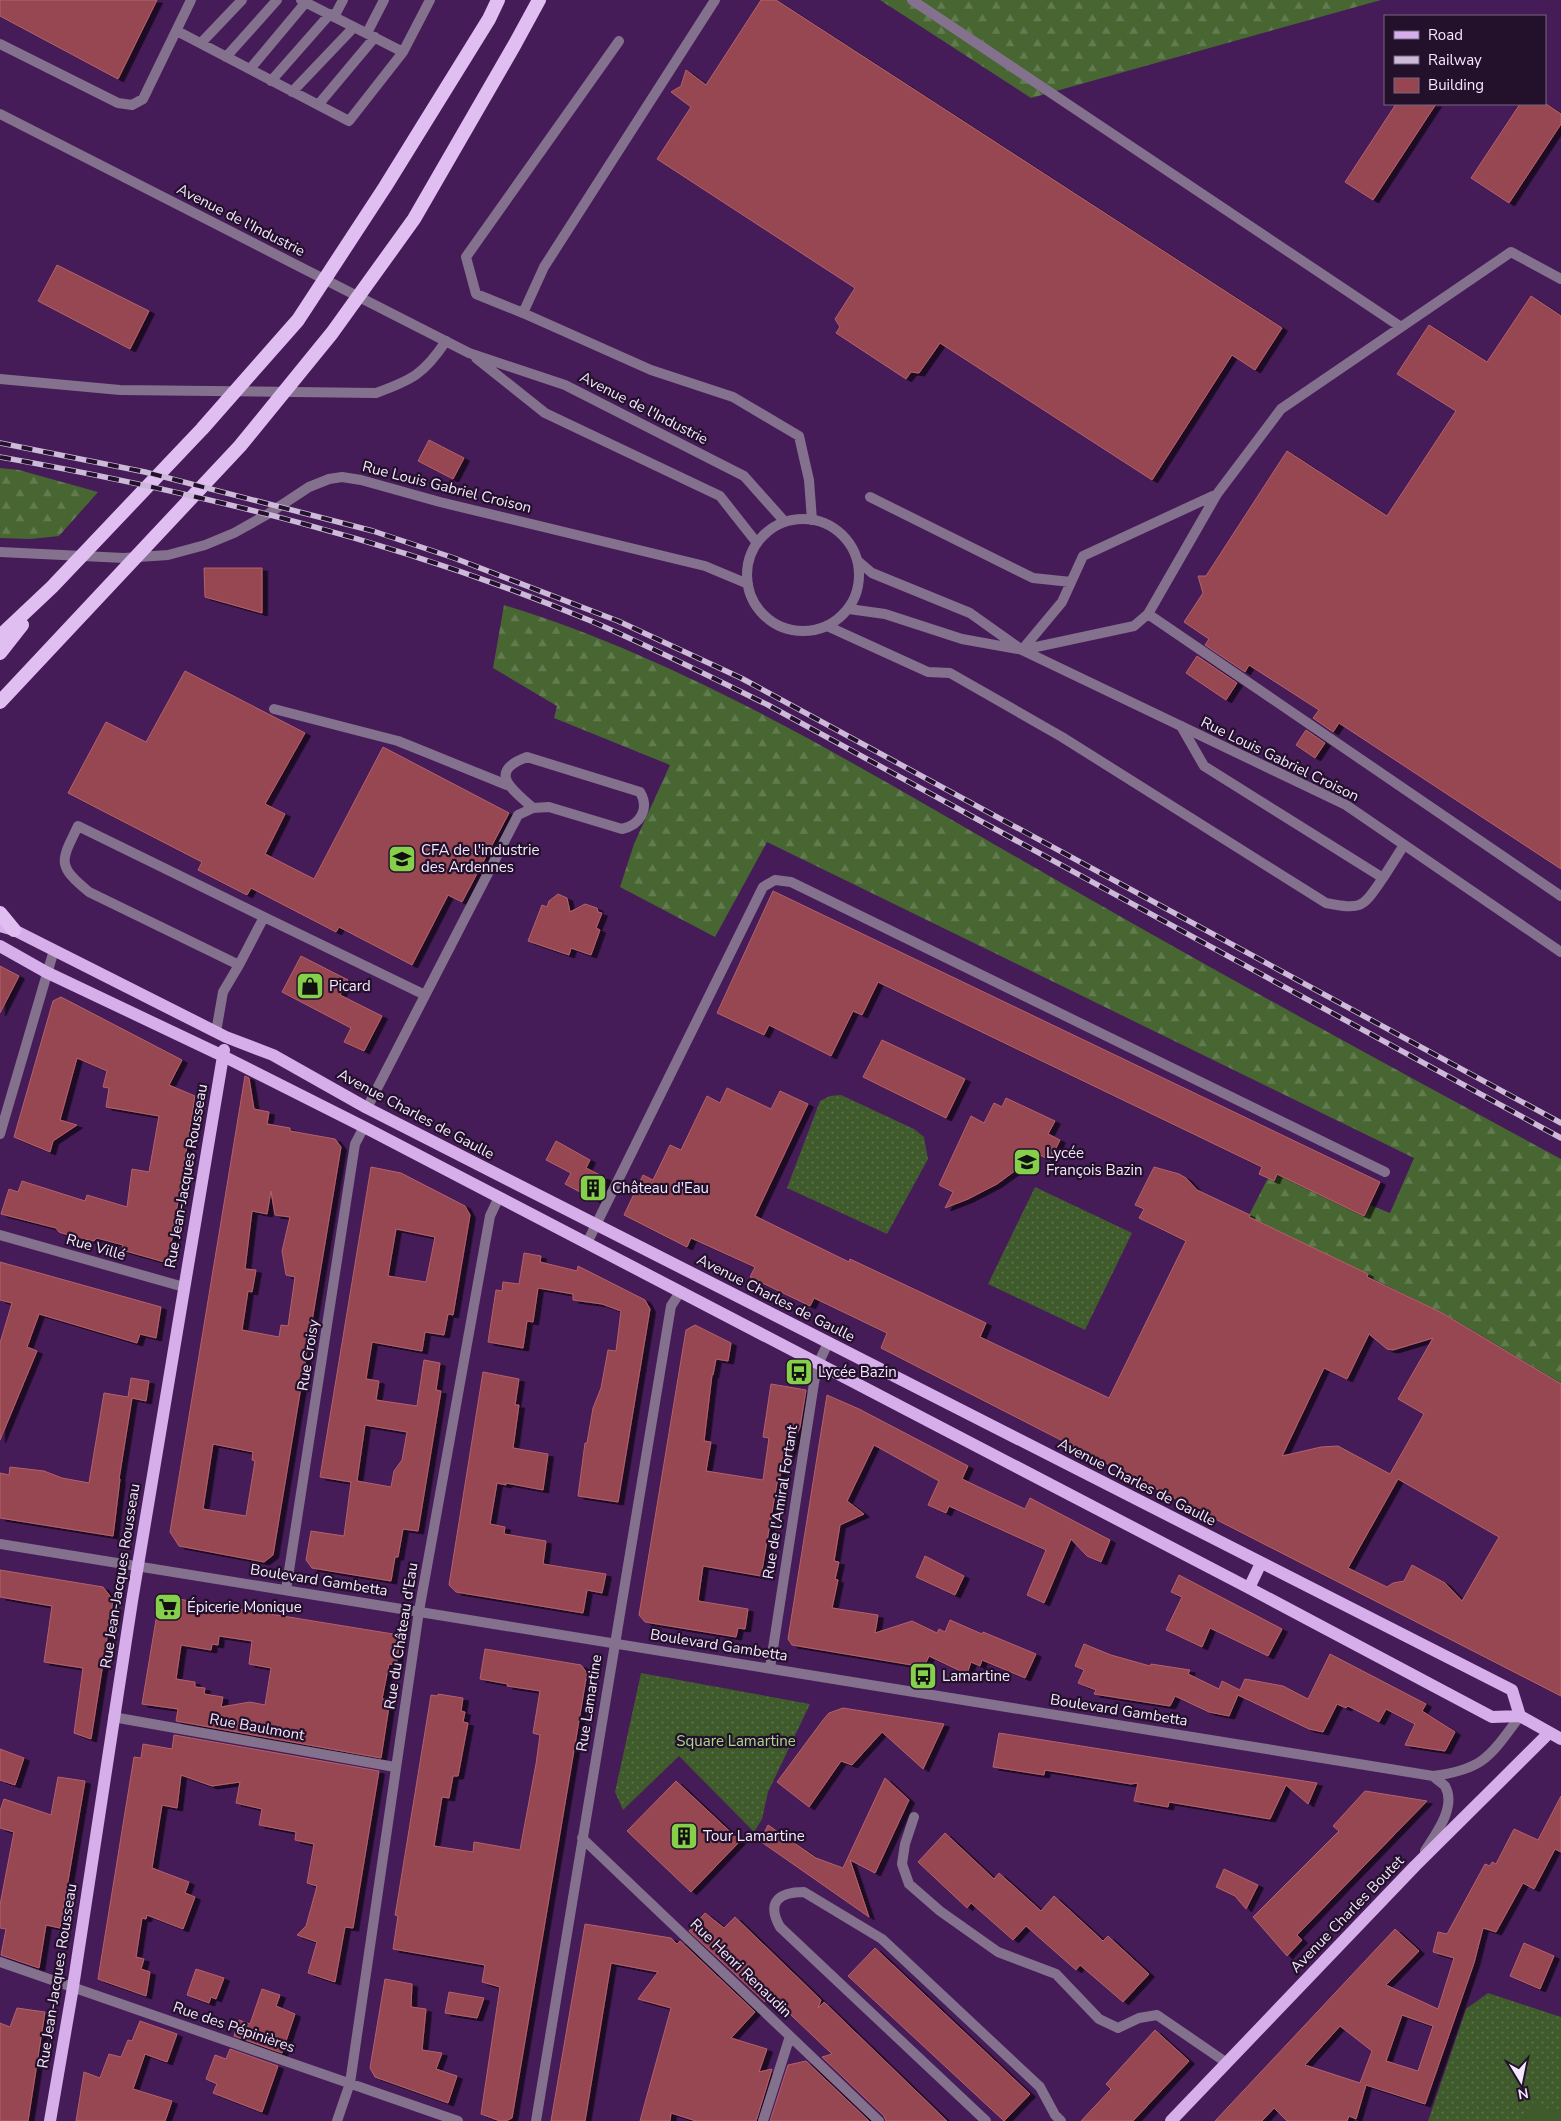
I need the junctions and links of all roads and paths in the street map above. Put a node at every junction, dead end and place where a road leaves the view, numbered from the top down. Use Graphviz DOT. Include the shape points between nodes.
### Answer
graph roads {
  1 [pos="191,0"];
  2 [pos="242,0"];
  3 [pos="277,0"];
  4 [pos="343,0"];
  5 [pos="384,0"];
  6 [pos="430,0"];
  7 [pos="498,0"];
  8 [pos="539,0"];
  9 [pos="715,0"];
  10 [pos="912,0"];
  11 [pos="304,1"];
  12 [pos="332,16"];
  13 [pos="354,27"];
  14 [pos="177,31"];
  15 [pos="371,35"];
  16 [pos="619,41"];
  17 [pos="200,43"];
  18 [pos="0,44"];
  19 [pos="403,52"];
  20 [pos="226,57"];
  21 [pos="250,69"];
  22 [pos="271,80"];
  23 [pos="292,92"];
  24 [pos="318,105"];
  25 [pos="0,114"];
  26 [pos="1561,279"];
  27 [pos="523,313"];
  28 [pos="1401,327"];
  29 [pos="446,341"];
  30 [pos="469,352"];
  31 [pos="0,379"];
  32 [pos="1217,494"];
  33 [pos="870,497"];
  34 [pos="812,520"];
  35 [pos="785,522"];
  36 [pos="757,543"];
  37 [pos="0,552"];
  38 [pos="858,562"];
  39 [pos="1071,582"];
  40 [pos="748,584"];
  41 [pos="52,587"];
  42 [pos="849,609"];
  43 [pos="1148,614"];
  44 [pos="827,626"];
  45 [pos="0,636"];
  46 [pos="1022,650"];
  47 [pos="0,653"];
  48 [pos="0,702"];
  49 [pos="274,709"];
  50 [pos="1181,726"];
  51 [pos="507,785"];
  52 [pos="532,808"];
  53 [pos="1404,845"];
  54 [pos="1383,878"];
  55 [pos="1561,896"];
  56 [pos="0,913"];
  57 [pos="264,916"];
  58 [pos="0,926"];
  59 [pos="14,930"];
  60 [pos="0,946"];
  61 [pos="54,950"];
  62 [pos="1561,952"];
  63 [pos="239,965"];
  64 [pos="46,972"];
  65 [pos="425,995"];
  66 [pos="221,1034"];
  67 [pos="222,1056"];
  68 [pos="367,1108"];
  69 [pos="364,1127"];
  70 [pos="0,1134"];
  71 [pos="1385,1172"];
  72 [pos="499,1197"];
  73 [pos="597,1225"];
  74 [pos="0,1235"];
  75 [pos="587,1243"];
  76 [pos="184,1287"];
  77 [pos="680,1292"];
  78 [pos="828,1343"];
  79 [pos="818,1364"];
  80 [pos="0,1544"];
  81 [pos="1261,1563"];
  82 [pos="138,1566"];
  83 [pos="1249,1588"];
  84 [pos="286,1590"];
  85 [pos="420,1611"];
  86 [pos="614,1643"];
  87 [pos="770,1668"];
  88 [pos="1520,1716"];
  89 [pos="114,1717"];
  90 [pos="1549,1733"];
  91 [pos="1561,1739"];
  92 [pos="395,1767"];
  93 [pos="1433,1776"];
  94 [pos="914,1817"];
  95 [pos="582,1838"];
  96 [pos="1415,1866"];
  97 [pos="0,1962"];
  98 [pos="73,1987"];
  99 [pos="790,2036"];
  100 [pos="1226,2063"];
  101 [pos="350,2083"];
  102 [pos="50,2121"];
  103 [pos="337,2121"];
  104 [pos="458,2121"];
  105 [pos="536,2121"];
  106 [pos="762,2121"];
  107 [pos="879,2121"];
  108 [pos="986,2121"];
  109 [pos="1061,2121"];
  110 [pos="1172,2121"];
  1 -- 14 [label="street"];
  2 -- 17 [label="street"];
  3 -- 20 [label="street"];
  4 -- 12 [label="street"];
  5 -- 15 [label="street"];
  6 -- 19 [label="street"];
  7 -- 41 [label="highway" via="385,187 298,320 202,429"];
  8 -- 48 [label="highway" via="414,219 332,332 240,446"];
  9 -- 27 [label="street" via="544,267"];
  10 -- 28 [label="street"];
  11 -- 12 [label="street"];
  11 -- 21 [label="street"];
  12 -- 13 [label="street"];
  12 -- 22 [label="street"];
  13 -- 15 [label="street"];
  13 -- 23 [label="street"];
  14 -- 17 [label="street"];
  14 -- 18 [label="street" via="143,99 132,105 118,103"];
  15 -- 19 [label="street"];
  15 -- 24 [label="street"];
  16 -- 27 [label="street" via="466,257 476,294"];
  17 -- 20 [label="street"];
  19 -- 24 [label="street" via="348,121"];
  20 -- 21 [label="street"];
  21 -- 22 [label="street"];
  22 -- 23 [label="street"];
  23 -- 24 [label="street"];
  25 -- 29 [label="street, Avenue de l'Industrie"];
  26 -- 28 [label="street" via="1511,252"];
  27 -- 34 [label="street" via="651,370 733,397 799,436"];
  28 -- 32 [label="street" via="1281,409"];
  29 -- 30 [label="street, Avenue de l'Industrie"];
  29 -- 31 [label="street" via="432,363 406,382 376,393 120,390"];
  30 -- 35 [label="street, Avenue de l'Industrie" via="565,386 744,476"];
  30 -- 36 [label="street, Avenue de l'Industrie" via="545,413 720,496"];
  32 -- 39 [label="street" via="1083,556"];
  32 -- 43 [label="street"];
  33 -- 39 [label="street" via="1033,578"];
  34 -- 35 [label="street"];
  34 -- 38 [label="street" via="828,524 842,534"];
  35 -- 36 [label="street" via="770,530"];
  36 -- 40 [label="street" via="750,556"];
  37 -- 40 [label="street, Rue Louis Gabriel Croison" via="124,558 168,555 234,534 309,487 342,478 361,480 705,566"];
  38 -- 42 [label="street" via="857,594"];
  38 -- 46 [label="street, Rue Louis Gabriel Croison" via="872,573 970,613"];
  39 -- 46 [label="street" via="1062,602"];
  40 -- 44 [label="street" via="753,602 765,617 781,627 799,632"];
  41 -- 45 [label="highway"];
  41 -- 47 [label="highway"];
  42 -- 44 [label="street"];
  42 -- 46 [label="street, Rue Louis Gabriel Croison" via="885,614 962,639"];
  43 -- 46 [label="street" via="1134,626"];
  43 -- 55 [label="street"];
  44 -- 54 [label="street" via="928,672 950,673 1062,736 1326,903 1353,908 1367,901"];
  46 -- 50 [label="street, Rue Louis Gabriel Croison"];
  49 -- 51 [label="street" via="398,741"];
  50 -- 53 [label="street, Rue Louis Gabriel Croison" via="1346,805"];
  50 -- 54 [label="street" via="1204,766"];
  51 -- 52 [label="street"];
  51 -- 52 [label="street" via="509,767 527,757 640,792 645,807 639,821 631,828 622,829 550,807"];
  52 -- 65 [label="street" via="518,815"];
  53 -- 54 [label="street"];
  53 -- 62 [label="street, Rue Louis Gabriel Croison"];
  56 -- 59 [label="highway"];
  57 -- 63 [label="street"];
  57 -- 63 [label="street" via="78,826 63,856 71,878 89,892"];
  57 -- 65 [label="street"];
  58 -- 59 [label="main road, Avenue Charles de Gaulle"];
  59 -- 61 [label="main road, Avenue Charles de Gaulle"];
  60 -- 64 [label="main road"];
  61 -- 64 [label="street"];
  61 -- 66 [label="main road, Avenue Charles de Gaulle"];
  63 -- 66 [label="street" via="223,992"];
  64 -- 67 [label="main road"];
  64 -- 70 [label="street"];
  65 -- 68 [label="street"];
  66 -- 67 [label="main road, Rue Jean-Jacques Rousseau"];
  66 -- 68 [label="main road, Avenue Charles de Gaulle" via="273,1055"];
  67 -- 69 [label="main road"];
  67 -- 76 [label="main road, Rue Jean-Jacques Rousseau"];
  68 -- 73 [label="main road, Avenue Charles de Gaulle"];
  69 -- 72 [label="main road"];
  69 -- 84 [label="street, Rue Croisy" via="355,1144"];
  71 -- 73 [label="street" via="791,882 775,880 763,887"];
  72 -- 75 [label="main road"];
  72 -- 85 [label="street, Rue du Château d'Eau" via="490,1216"];
  73 -- 75 [label="street"];
  73 -- 78 [label="main road, Avenue Charles de Gaulle"];
  74 -- 76 [label="street, Rue Villé"];
  75 -- 77 [label="main road"];
  76 -- 82 [label="main road, Rue Jean-Jacques Rousseau"];
  77 -- 79 [label="main road"];
  77 -- 86 [label="street, Rue Lamartine" via="671,1306"];
  78 -- 79 [label="street, Rue de l'Amiral Fortant"];
  78 -- 81 [label="main road, Avenue Charles de Gaulle"];
  79 -- 83 [label="main road"];
  79 -- 87 [label="street, Rue de l'Amiral Fortant"];
  80 -- 82 [label="street, Boulevard Gambetta"];
  81 -- 83 [label="main road"];
  81 -- 88 [label="main road, Avenue Charles de Gaulle" via="1512,1690"];
  82 -- 84 [label="street, Boulevard Gambetta"];
  82 -- 89 [label="main road, Rue Jean-Jacques Rousseau"];
  83 -- 88 [label="main road" via="1492,1717"];
  84 -- 85 [label="street, Boulevard Gambetta"];
  85 -- 86 [label="street, Boulevard Gambetta"];
  85 -- 92 [label="street, Rue du Château d'Eau"];
  86 -- 87 [label="street, Boulevard Gambetta"];
  86 -- 95 [label="street, Rue Lamartine"];
  87 -- 93 [label="street, Boulevard Gambetta"];
  88 -- 90 [label="main road"];
  88 -- 93 [label="street, Boulevard Gambetta" via="1479,1764"];
  89 -- 92 [label="street, Rue Baulmont"];
  89 -- 98 [label="main road, Rue Jean-Jacques Rousseau"];
  90 -- 91 [label="main road"];
  90 -- 96 [label="main road, Avenue Charles Boutet"];
  92 -- 101 [label="street, Rue du Château d'Eau"];
  93 -- 96 [label="street" via="1445,1787 1448,1802 1437,1833"];
  94 -- 100 [label="street" via="902,1864 909,1884 940,1911 998,1952 1056,1974 1099,2019 1118,2028 1139,2018 1157,2015"];
  95 -- 99 [label="street, Rue Henri Renaudin"];
  95 -- 105 [label="street, Rue Lamartine"];
  96 -- 100 [label="main road, Avenue Charles Boutet"];
  97 -- 98 [label="street, Rue des Pépinières"];
  98 -- 101 [label="street, Rue des Pépinières"];
  98 -- 102 [label="main road, Rue Jean-Jacques Rousseau"];
  99 -- 106 [label="street"];
  99 -- 107 [label="street, Rue Henri Renaudin"];
  100 -- 110 [label="main road, Avenue Charles Boutet"];
  101 -- 103 [label="street, Rue du Château d'Eau"];
  101 -- 104 [label="street, Rue des Pépinières"];
  108 -- 109 [label="street" via="780,1927 773,1915 780,1897 790,1892 804,1892 882,1939 1040,2087"];
}
